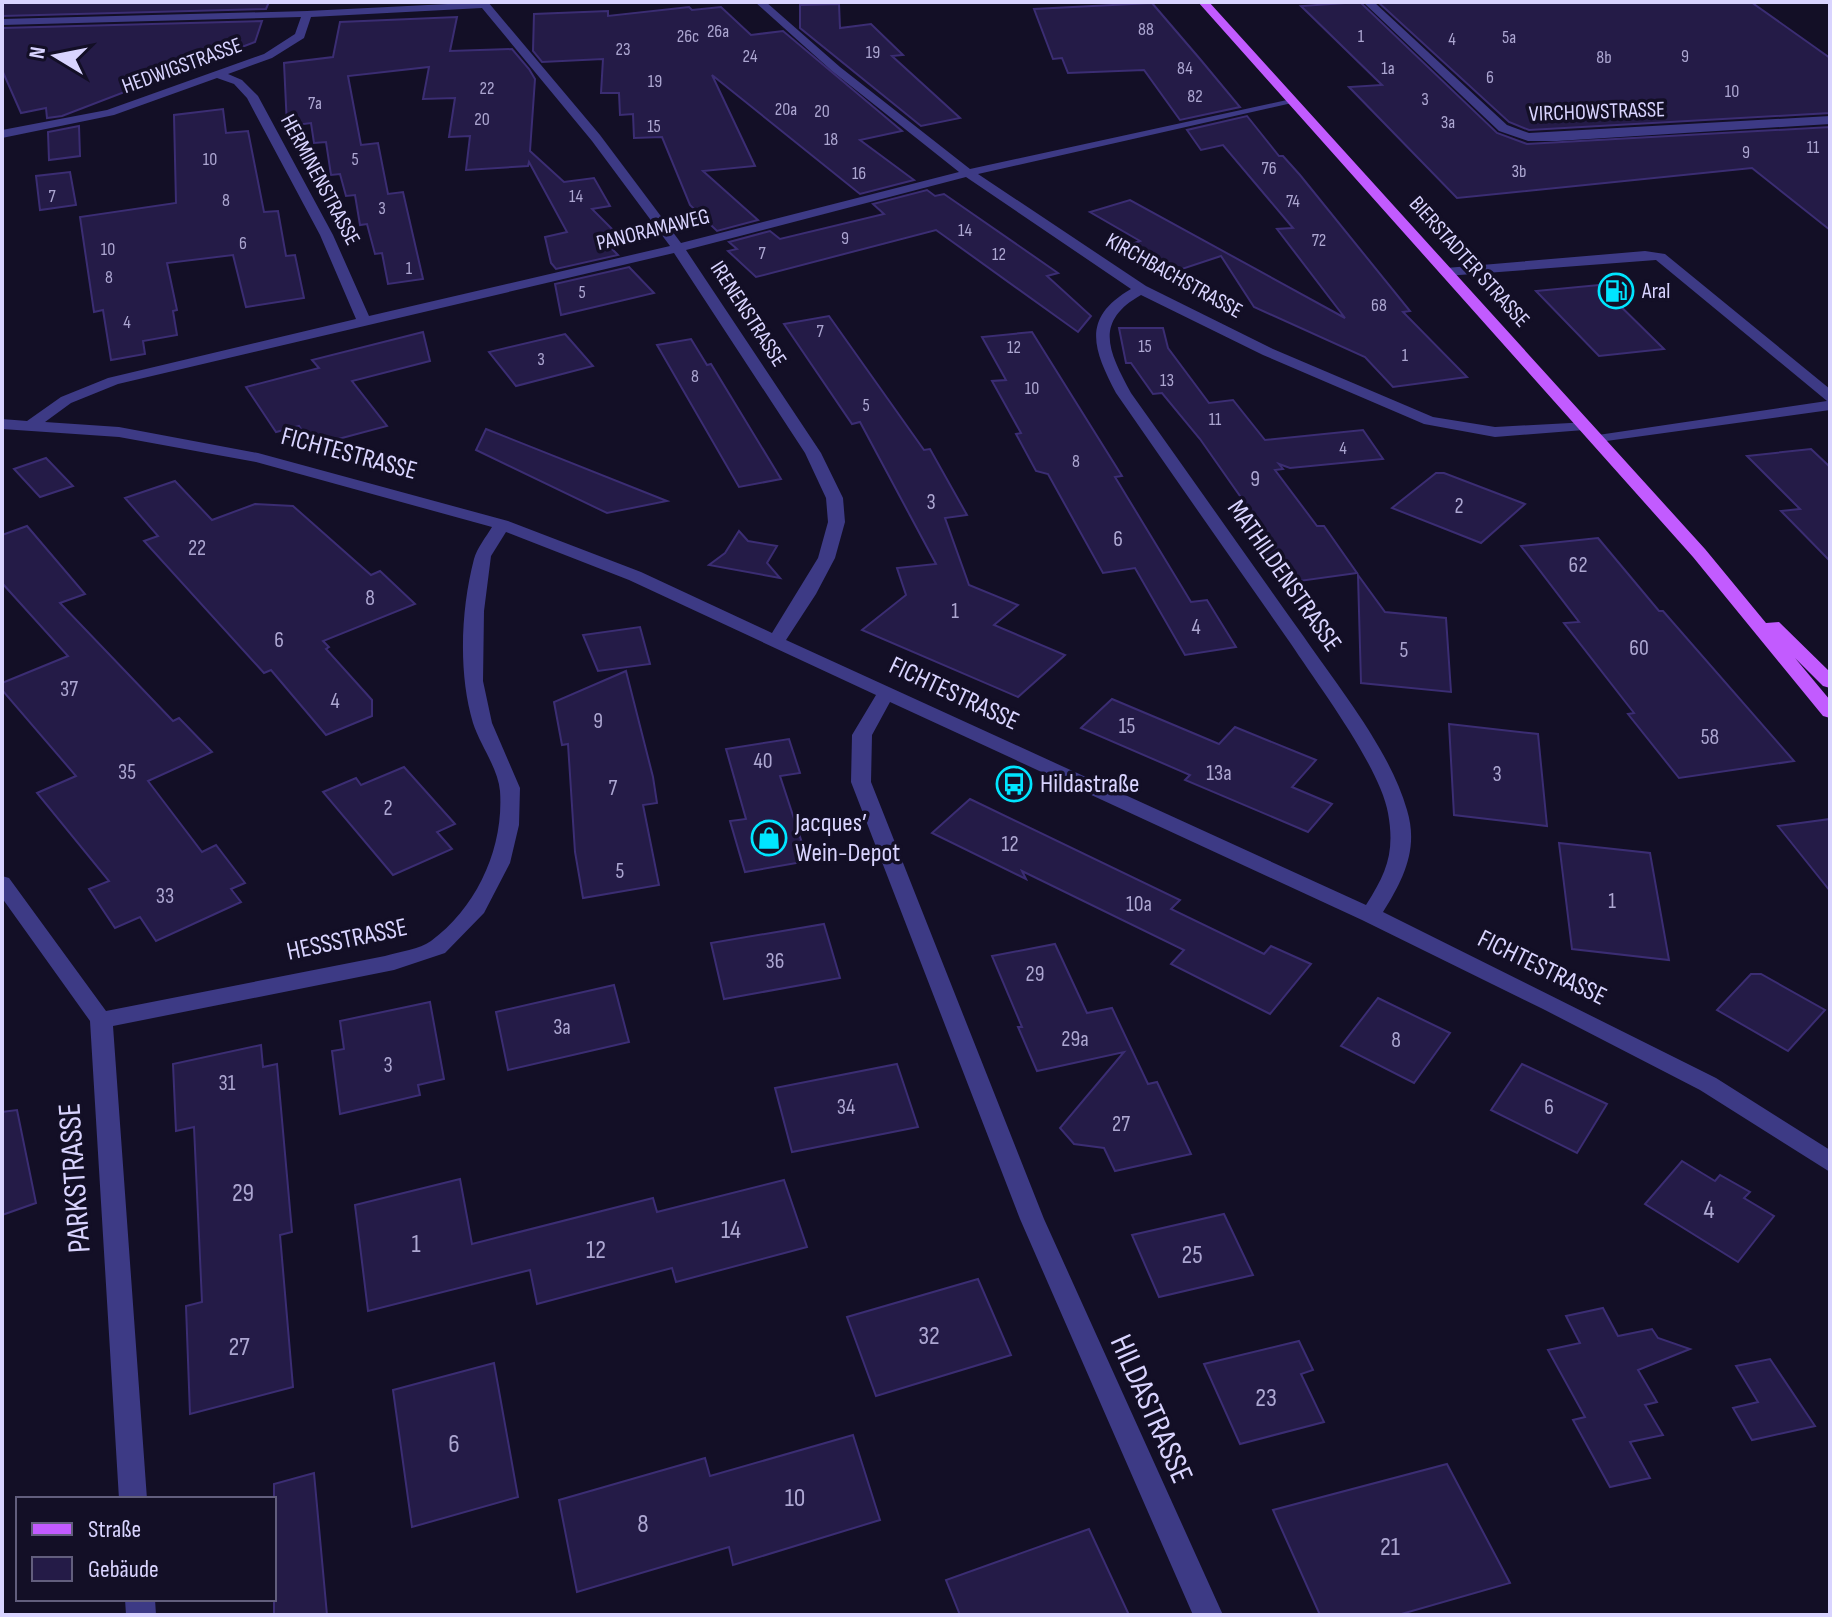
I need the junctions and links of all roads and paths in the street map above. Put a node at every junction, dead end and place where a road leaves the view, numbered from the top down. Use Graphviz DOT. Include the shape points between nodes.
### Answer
graph roads {
  1 [pos="760,2"];
  2 [pos="1203,2"];
  3 [pos="1368,2"];
  4 [pos="484,3"];
  5 [pos="307,14"];
  6 [pos="2,22"];
  7 [pos="219,75"];
  8 [pos="1292,100"];
  9 [pos="1830,120"];
  10 [pos="2,134"];
  11 [pos="968,173"];
  12 [pos="678,248"];
  13 [pos="1446,272"];
  14 [pos="1141,289"];
  15 [pos="364,321"];
  16 [pos="1830,397"];
  17 [pos="1830,405"];
  18 [pos="2,424"];
  19 [pos="33,424"];
  20 [pos="1584,425"];
  21 [pos="1598,440"];
  22 [pos="502,525"];
  23 [pos="1699,553"];
  24 [pos="776,641"];
  25 [pos="1830,682"];
  26 [pos="887,694"];
  27 [pos="1830,712"];
  28 [pos="2,883"];
  29 [pos="1370,915"];
  30 [pos="101,1020"];
  31 [pos="1830,1162"];
  32 [pos="133,1497"];
  33 [pos="1208,1615"];
  1 -- 11 [label="street, KIRCHBACHSTRASSE"];
  2 -- 8 [label="main road, BIERSTADTER STRASSE"];
  3 -- 9 [label="street, VIRCHOWSTRASSE" via="1512,133 1557,137"];
  4 -- 5 [label="street"];
  4 -- 12 [label="street, IRENENSTRASSE"];
  5 -- 6 [label="street"];
  5 -- 7 [label="street, HEDWIGSTRASSE" via="292,43"];
  7 -- 10 [label="street, HEDWIGSTRASSE" via="110,113"];
  7 -- 15 [label="street, HERMINENSTRASSE" via="238,82 252,96 318,213"];
  8 -- 11 [label="street, PANORAMAWEG"];
  8 -- 13 [label="main road, BIERSTADTER STRASSE"];
  11 -- 12 [label="street, PANORAMAWEG"];
  11 -- 14 [label="street, KIRCHBACHSTRASSE"];
  12 -- 15 [label="street, PANORAMAWEG"];
  12 -- 24 [label="street, IRENENSTRASSE" via="813,453 836,505 837,522 821,568"];
  13 -- 16 [label="street" via="1660,257"];
  13 -- 20 [label="main road, BIERSTADTER STRASSE"];
  14 -- 20 [label="street, KIRCHBACHSTRASSE" via="1268,352 1429,421 1495,432"];
  14 -- 29 [label="street, MATHILDENSTRASSE" via="1119,300 1100,327 1103,356 1330,688 1375,759 1398,811 1401,856"];
  15 -- 19 [label="street, PANORAMAWEG" via="113,381 66,400"];
  17 -- 21 [label="street"];
  18 -- 19 [label="street, FICHTESTRASSE"];
  19 -- 22 [label="street, FICHTESTRASSE" via="119,432 258,458"];
  20 -- 21 [label="main road, BIERSTADTER STRASSE"];
  21 -- 23 [label="main road, BIERSTADTER STRASSE"];
  22 -- 24 [label="street, FICHTESTRASSE" via="679,594"];
  22 -- 30 [label="street, HESSSTRASSE" via="483,556 475,611 474,681 483,723 510,788 509,825 500,863 477,908 437,948 386,964"];
  23 -- 25 [label="main road, BIERSTADTER STRASSE"];
  23 -- 27 [label="main road, BIERSTADTER STRASSE"];
  24 -- 26 [label="street, FICHTESTRASSE"];
  26 -- 29 [label="street, FICHTESTRASSE"];
  26 -- 33 [label="street, HILDASTRASSE" via="871,712 858,745 861,782 1032,1219"];
  28 -- 30 [label="street"];
  29 -- 31 [label="street, FICHTESTRASSE" via="1708,1084"];
  30 -- 32 [label="street, PARKSTRASSE"];
}
